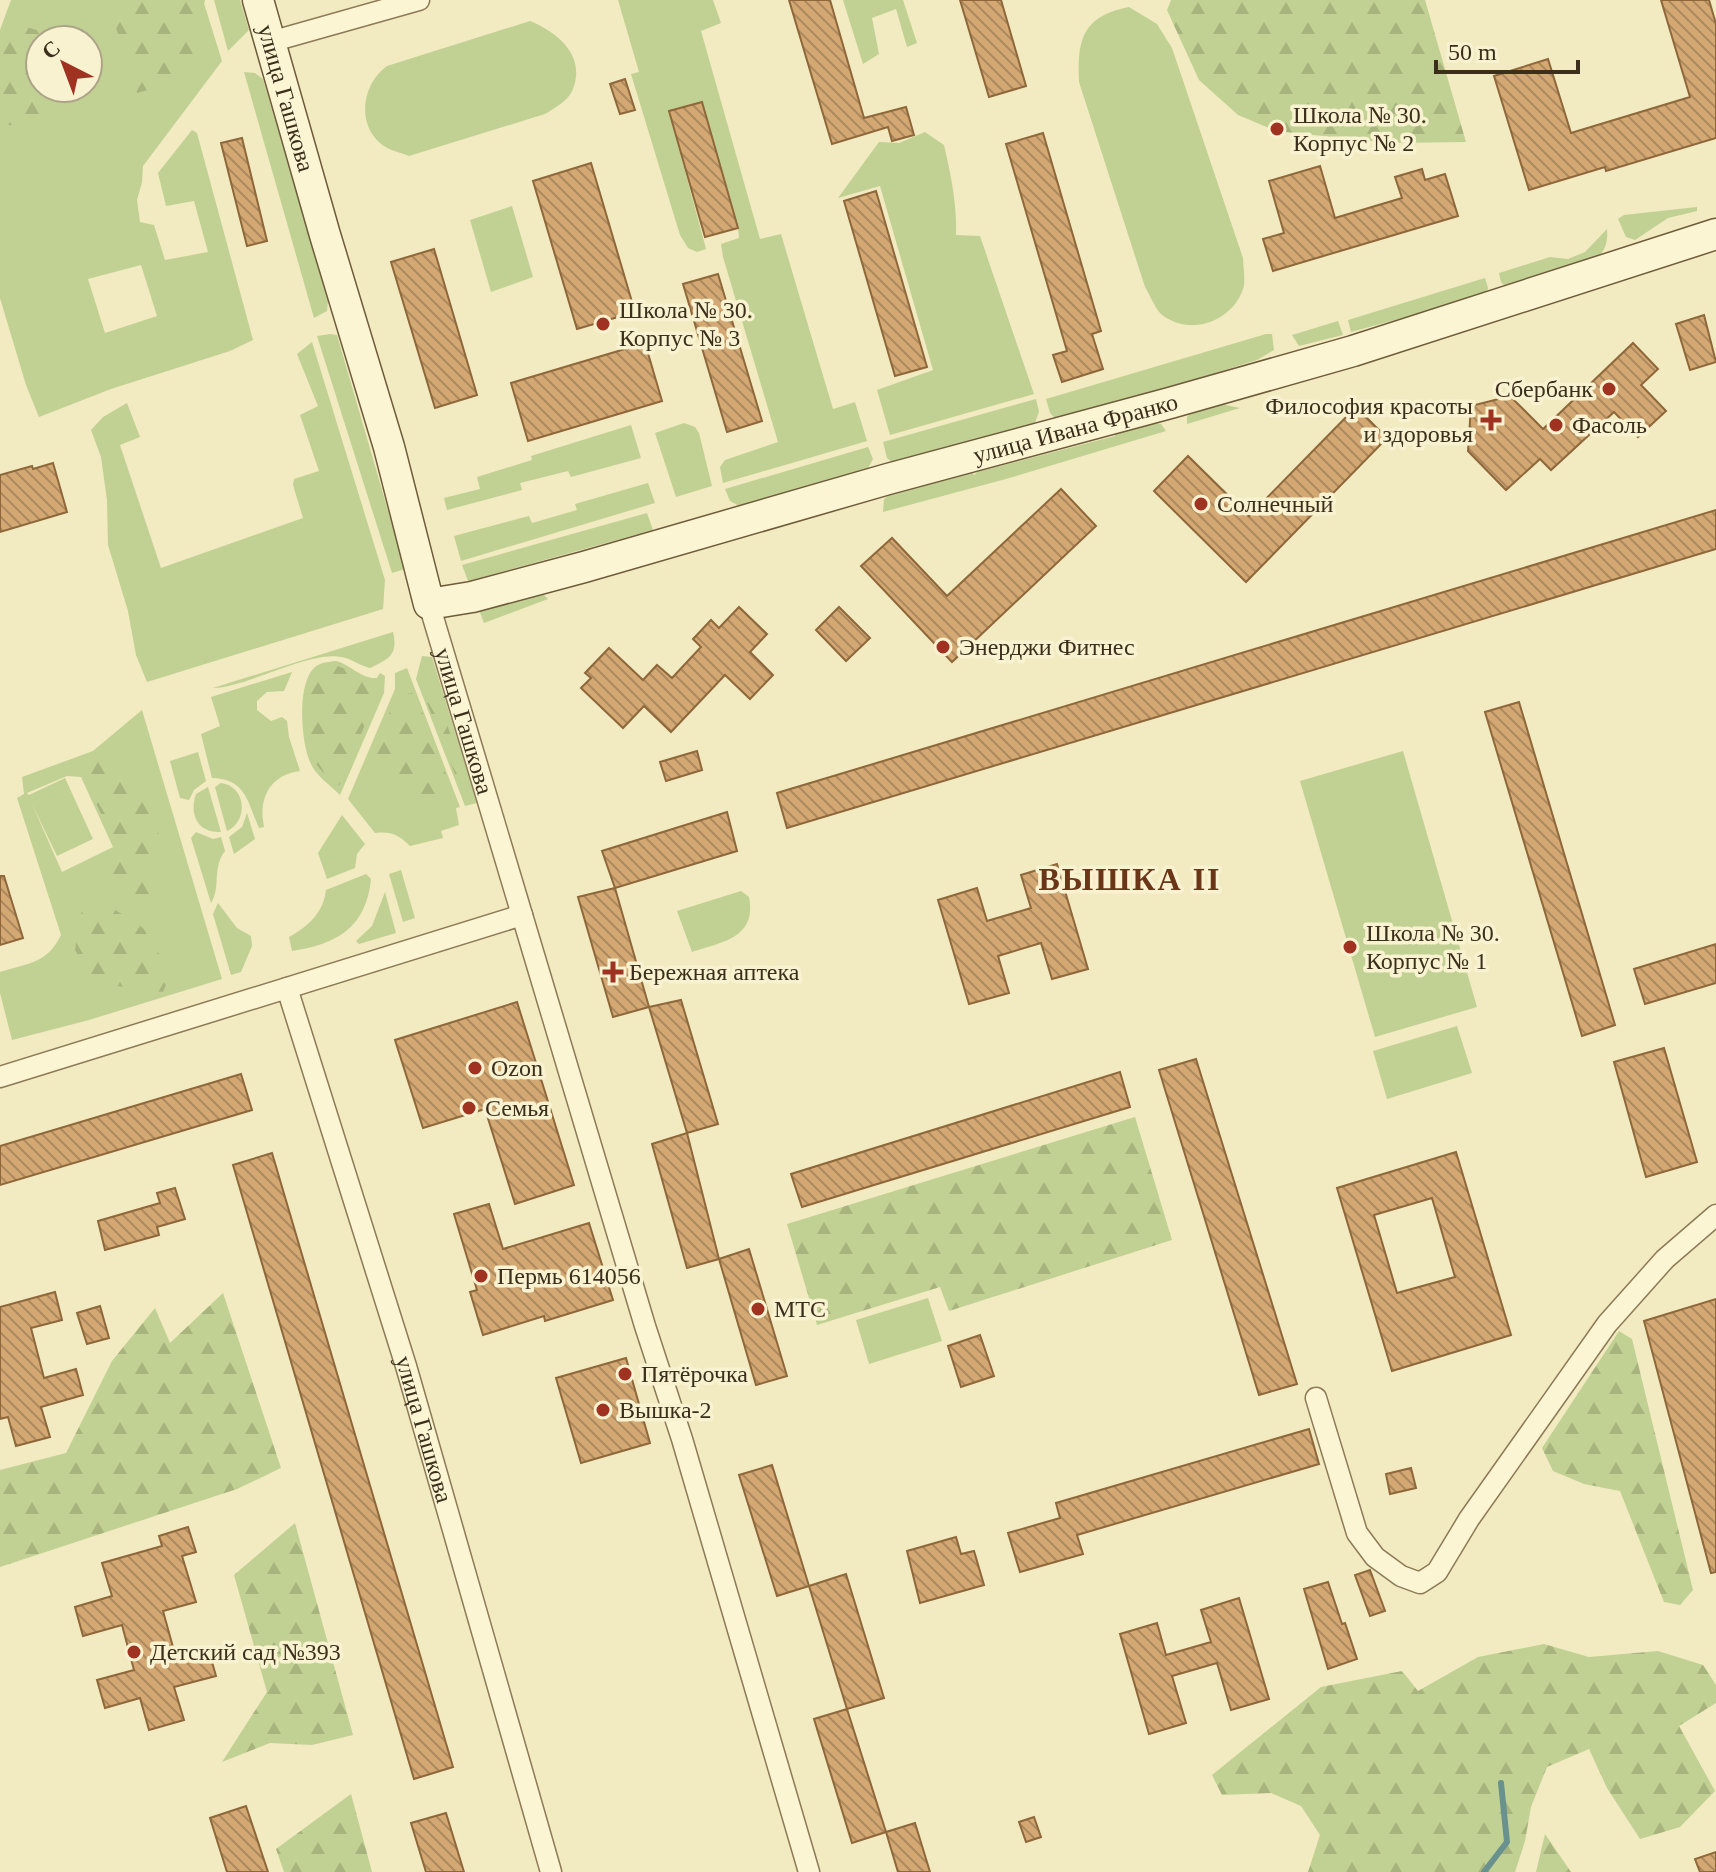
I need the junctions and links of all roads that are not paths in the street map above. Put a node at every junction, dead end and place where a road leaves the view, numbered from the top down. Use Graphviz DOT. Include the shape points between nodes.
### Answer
graph roads {
  1 [pos="258,0"];
  2 [pos="419,0"];
  3 [pos="270,42"];
  4 [pos="1716,234"];
  5 [pos="429,604"];
  6 [pos="522,915"];
  7 [pos="287,988"];
  8 [pos="0,1077"];
  9 [pos="1716,1215"];
  10 [pos="1316,1398"];
  11 [pos="551,1872"];
  12 [pos="809,1872"];
  1 -- 3 [label="street, улица Гашкова"];
  2 -- 3 [label="street"];
  3 -- 5 [label="street, улица Гашкова" via="389,447"];
  4 -- 5 [label="street, улица Ивана Франко" via="1353,351 584,567"];
  5 -- 6 [label="street, улица Гашкова"];
  6 -- 7 [label="street"];
  6 -- 12 [label="street, улица Гашкова"];
  7 -- 8 [label="street"];
  7 -- 11 [label="street, улица Гашкова" via="410,1380"];
  9 -- 10 [label="street" via="1665,1259 1607,1324 1437,1572 1420,1583 1375,1557 1357,1533"];
}
